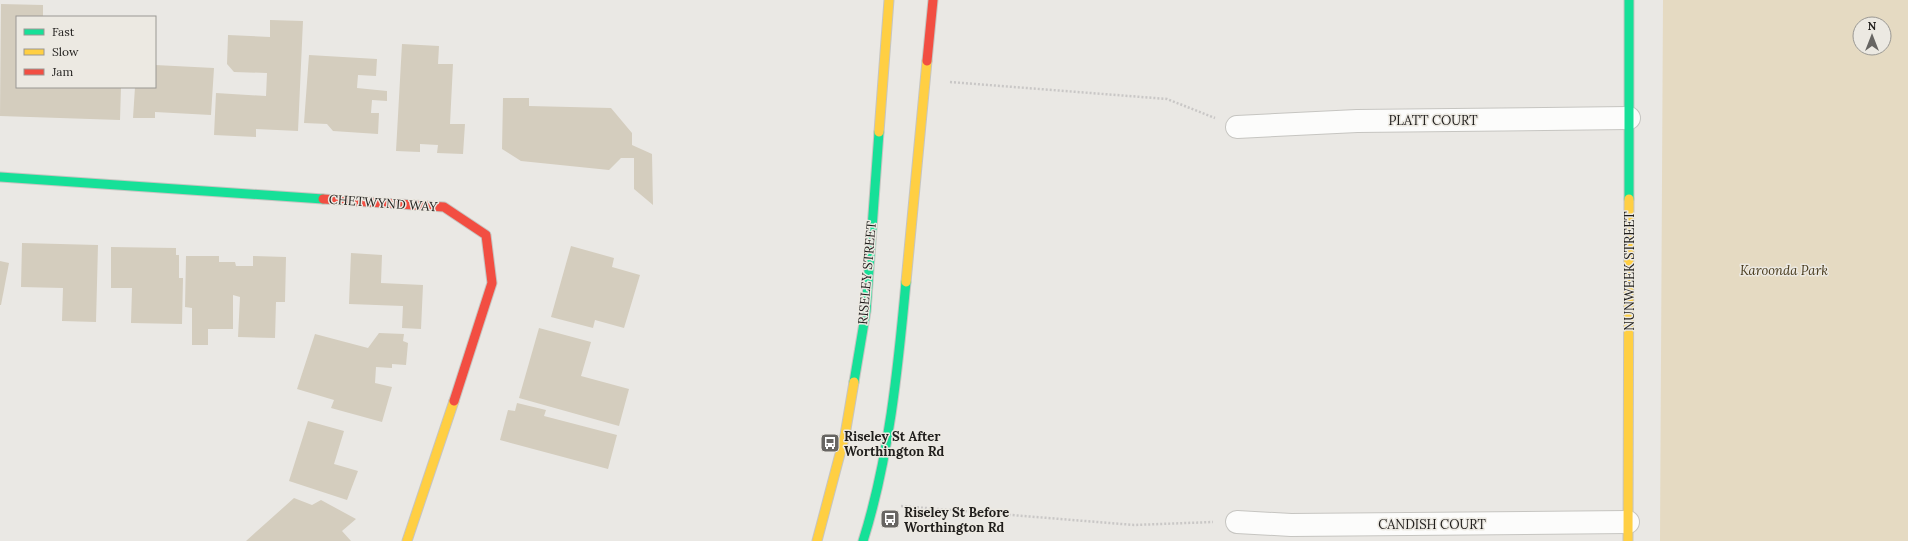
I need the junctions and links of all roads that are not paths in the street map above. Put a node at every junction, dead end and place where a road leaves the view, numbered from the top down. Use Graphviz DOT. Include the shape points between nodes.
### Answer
graph roads {
  1 [pos="889,0"];
  2 [pos="933,0"];
  3 [pos="1629,0"];
  4 [pos="1630,118"];
  5 [pos="1237,127"];
  6 [pos="0,178"];
  7 [pos="1237,522"];
  8 [pos="1628,532"];
  9 [pos="407,541"];
  10 [pos="817,541"];
  11 [pos="863,541"];
  1 -- 10 [label="main road, RISELEY STREET" via="866,311 845,435"];
  2 -- 11 [label="main road" via="899,361 875,503"];
  3 -- 4 [label="main road, NUNWEEK STREET"];
  4 -- 5 [label="street, PLATT COURT" via="1357,121"];
  4 -- 8 [label="main road, NUNWEEK STREET"];
  6 -- 9 [label="main road, CHETWYND WAY" via="444,207 486,235 492,283"];
  7 -- 8 [label="street, CANDISH COURT"];
}
